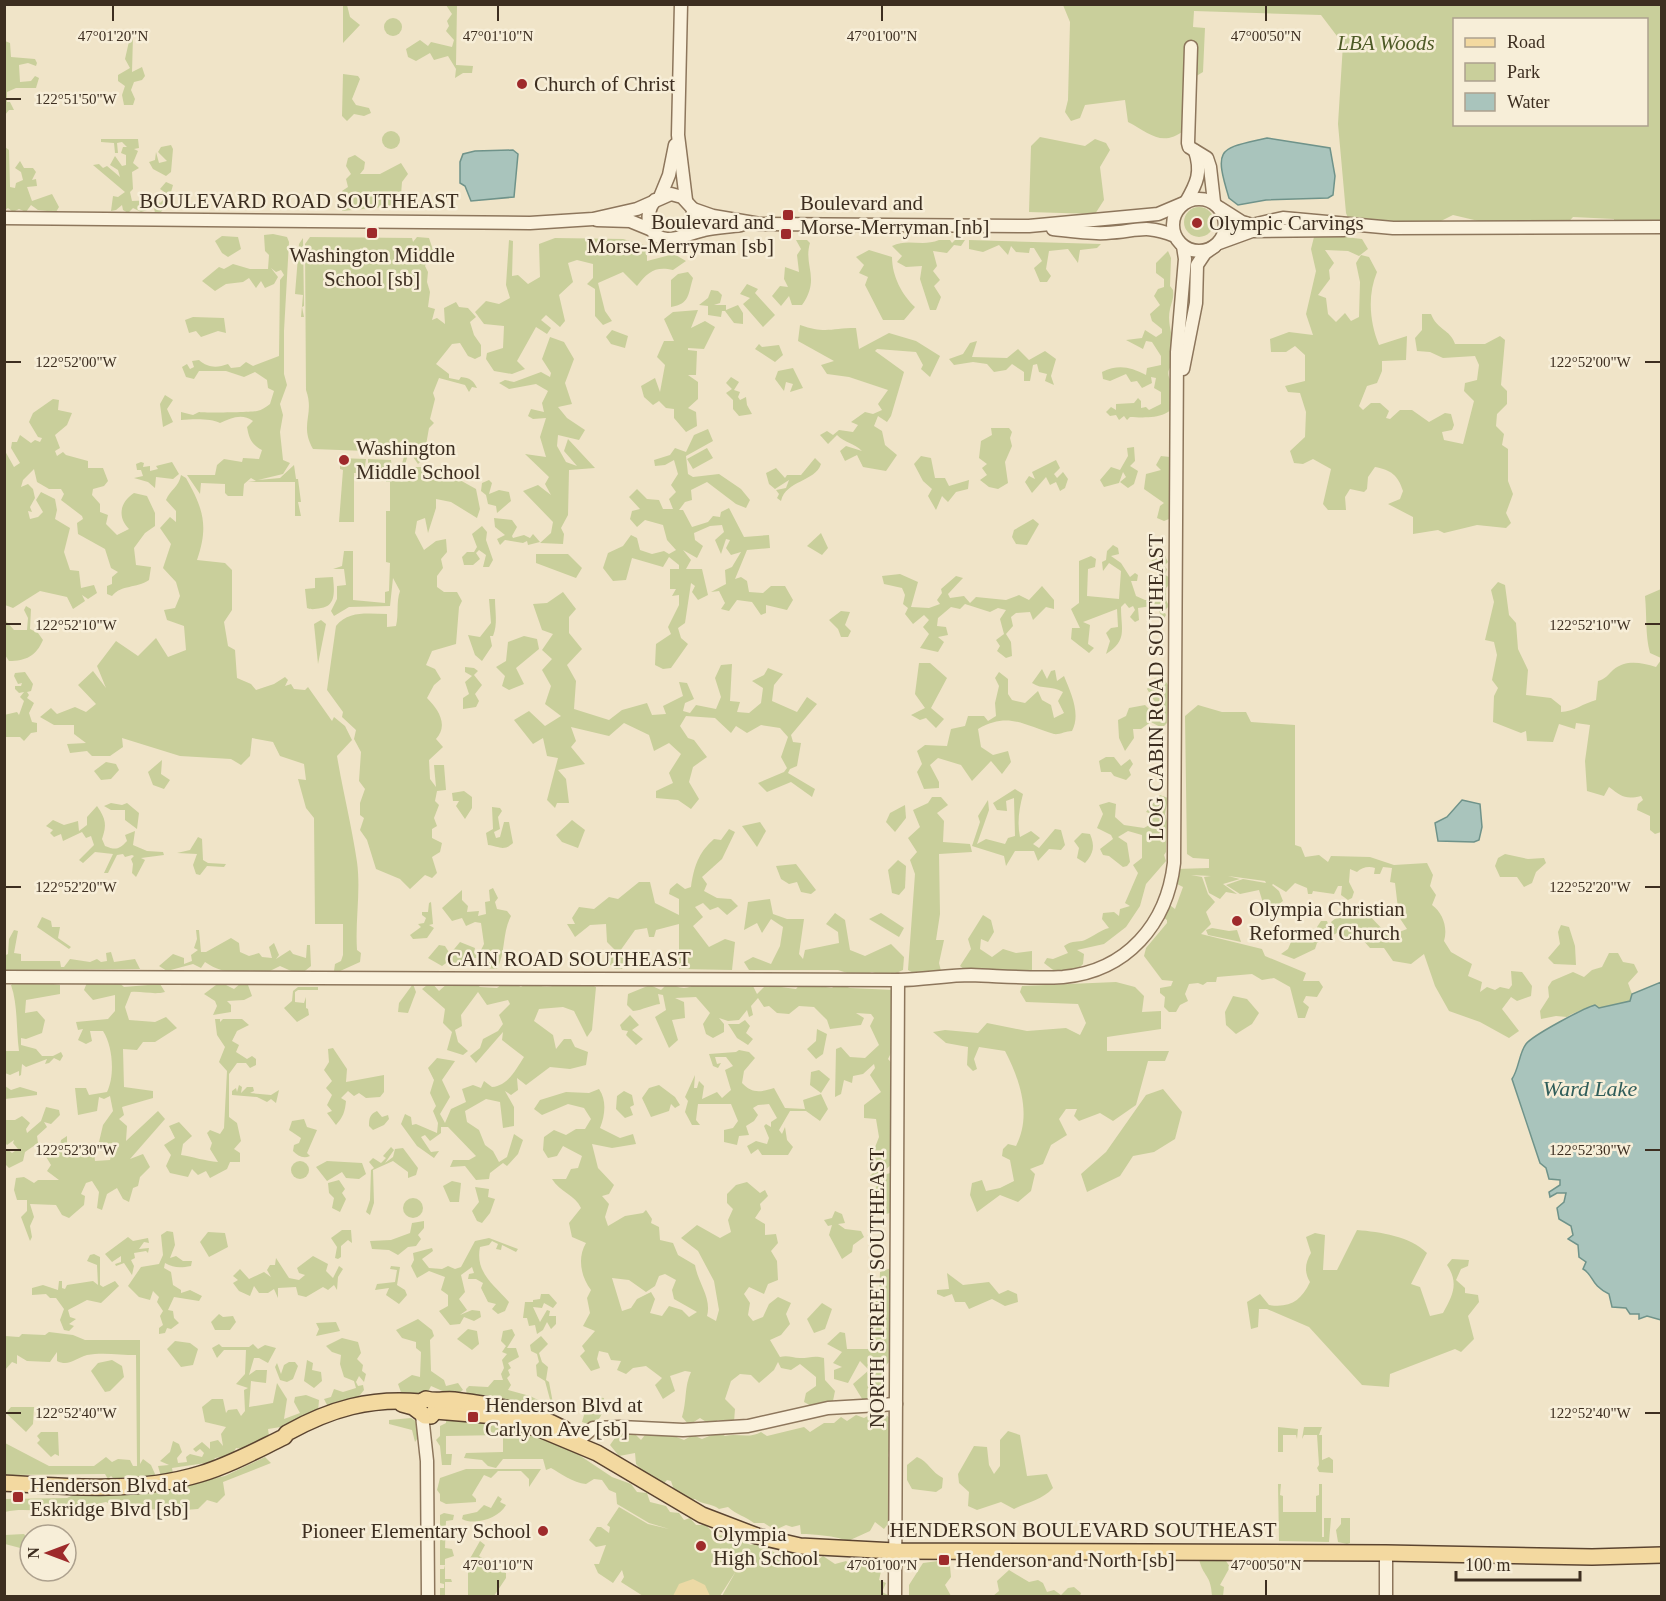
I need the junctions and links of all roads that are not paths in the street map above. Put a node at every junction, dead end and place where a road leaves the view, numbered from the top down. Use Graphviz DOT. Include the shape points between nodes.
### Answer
graph roads {
  1 [pos="681,4"];
  2 [pos="1191,47"];
  3 [pos="678,135"];
  4 [pos="1194,151"];
  5 [pos="658,199"];
  6 [pos="1185,203"];
  7 [pos="689,204"];
  8 [pos="1217,205"];
  9 [pos="4,218"];
  10 [pos="593,219"];
  11 [pos="748,224"];
  12 [pos="1029,226"];
  13 [pos="1662,227"];
  14 [pos="1393,228"];
  15 [pos="652,230"];
  16 [pos="681,238"];
  17 [pos="1179,241"];
  18 [pos="1217,245"];
  19 [pos="1176,409"];
  20 [pos="1129,953"];
  21 [pos="4,977"];
  22 [pos="898,980"];
  23 [pos="896,1404"];
  24 [pos="427,1409"];
  25 [pos="581,1438"];
  26 [pos="597,1453"];
  27 [pos="4,1483"];
  28 [pos="25,1486"];
  29 [pos="4,1492"];
  30 [pos="895,1551"];
  31 [pos="1386,1553"];
  32 [pos="1662,1556"];
  33 [pos="1592,1557"];
  34 [pos="1662,1564"];
  35 [pos="428,1596"];
  36 [pos="895,1596"];
  37 [pos="1386,1596"];
  1 -- 3 [label="street"];
  2 -- 4 [label="street" via="1187,131 1189,147"];
  3 -- 5 [label="street" via="669,175"];
  3 -- 7 [label="street" via="681,177"];
  4 -- 6 [label="street" via="1199,176"];
  4 -- 8 [label="street" via="1207,159"];
  5 -- 7 [label="street" via="676,195"];
  5 -- 10 [label="street, BOULEVARD ROAD SOUTHEAST" via="637,209"];
  5 -- 15 [label="street" via="648,214"];
  6 -- 8 [label="street" via="1202,198"];
  6 -- 12 [label="street" via="1158,214"];
  6 -- 17 [label="street" via="1174,216"];
  7 -- 11 [label="street"];
  7 -- 16 [label="street" via="692,225"];
  8 -- 14 [label="street" via="1252,225 1283,218"];
  8 -- 18 [label="street" via="1226,222"];
  9 -- 10 [label="street, BOULEVARD ROAD SOUTHEAST" via="530,224"];
  10 -- 15 [label="street, BOULEVARD ROAD SOUTHEAST" via="630,221"];
  11 -- 12 [label="street"];
  11 -- 16 [label="street" via="700,230"];
  12 -- 17 [label="street" via="1102,233 1157,228"];
  13 -- 14 [label="street"];
  14 -- 18 [label="street" via="1252,231"];
  15 -- 16 [label="street" via="666,239"];
  17 -- 18 [label="street" via="1199,252"];
  17 -- 19 [label="street, LOG CABIN ROAD SOUTHEAST" via="1185,259"];
  18 -- 19 [label="street, LOG CABIN ROAD SOUTHEAST" via="1197,265 1196,303"];
  19 -- 20 [label="street, LOG CABIN ROAD SOUTHEAST" via="1174,863 1162,911"];
  20 -- 22 [label="street, CAIN ROAD SOUTHEAST" via="1094,970 1063,977 961,975"];
  21 -- 22 [label="street, CAIN ROAD SOUTHEAST"];
  22 -- 23 [label="street, NORTH STREET SOUTHEAST"];
  23 -- 25 [label="street" via="828,1408 748,1426 593,1428"];
  23 -- 30 [label="street, NORTH STREET SOUTHEAST"];
  24 -- 25 [label="main road, HENDERSON BOULEVARD SOUTHEAST" via="448,1400 503,1406"];
  24 -- 26 [label="main road, HENDERSON BOULEVARD SOUTHEAST" via="512,1420"];
  24 -- 28 [label="main road, HENDERSON BOULEVARD SOUTHEAST" via="387,1400 345,1406 227,1464 157,1484"];
  24 -- 35 [label="street"];
  25 -- 26 [label="main road, HENDERSON BOULEVARD SOUTHEAST"];
  26 -- 30 [label="main road, HENDERSON BOULEVARD SOUTHEAST" via="730,1528 800,1546"];
  27 -- 28 [label="main road, HENDERSON BOULEVARD SOUTHEAST"];
  28 -- 29 [label="main road, HENDERSON BOULEVARD SOUTHEAST"];
  30 -- 31 [label="main road, HENDERSON BOULEVARD SOUTHEAST"];
  30 -- 36 [label="street, NORTH STREET SOUTHEAST"];
  31 -- 33 [label="main road, HENDERSON BOULEVARD SOUTHEAST"];
  31 -- 37 [label="street"];
  32 -- 33 [label="main road, HENDERSON BOULEVARD SOUTHEAST"];
  33 -- 34 [label="main road, HENDERSON BOULEVARD SOUTHEAST"];
}
